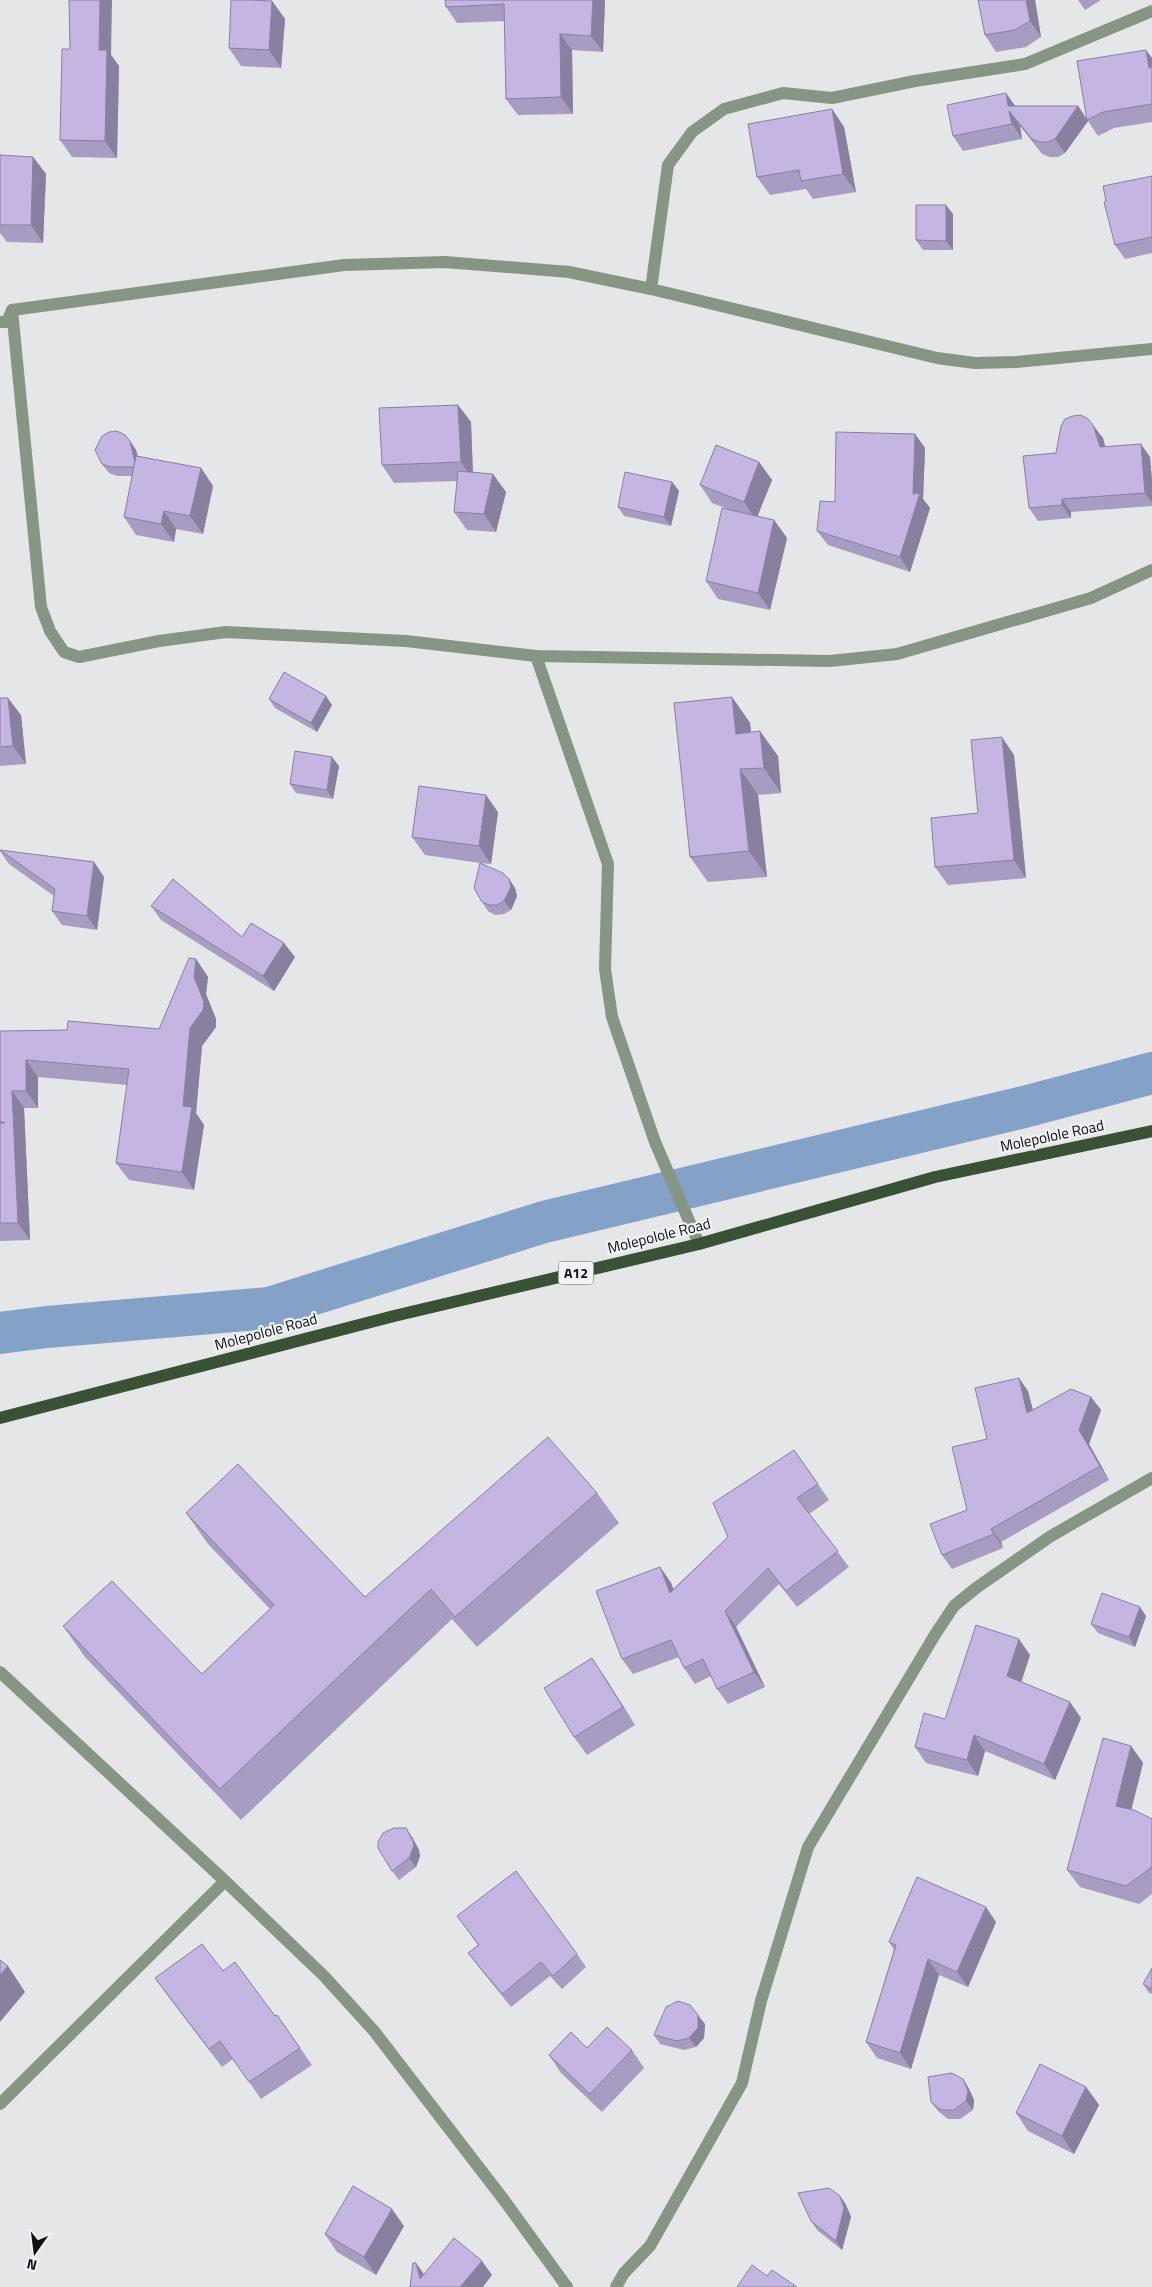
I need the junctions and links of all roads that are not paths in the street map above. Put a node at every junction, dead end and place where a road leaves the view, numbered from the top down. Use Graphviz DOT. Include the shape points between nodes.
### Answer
graph roads {
  1 [pos="1152,12"];
  2 [pos="651,289"];
  3 [pos="12,310"];
  4 [pos="0,322"];
  5 [pos="1152,348"];
  6 [pos="1152,570"];
  7 [pos="536,656"];
  8 [pos="1152,1131"];
  9 [pos="698,1244"];
  10 [pos="0,1418"];
  11 [pos="1152,1478"];
  12 [pos="0,1672"];
  13 [pos="225,1881"];
  14 [pos="0,2104"];
  15 [pos="567,2287"];
  16 [pos="616,2287"];
  1 -- 2 [label="street" via="1025,64 832,98 783,93 724,109 692,132 668,165"];
  2 -- 3 [label="street" via="569,272 445,262 344,265"];
  2 -- 5 [label="street" via="937,358 975,363"];
  3 -- 4 [label="street" via="7,322"];
  3 -- 7 [label="street" via="41,607 64,652 79,657 226,632 406,641"];
  6 -- 7 [label="street" via="1092,598 897,654 830,661"];
  7 -- 9 [label="street" via="608,864 605,969 612,1017 656,1142"];
  8 -- 9 [label="main road, Molepolole Road / A12" via="935,1177"];
  9 -- 10 [label="main road, Molepolole Road / A12" via="394,1316"];
  11 -- 16 [label="street" via="1051,1536 976,1588 954,1606 936,1633 808,1846 761,2001 742,2083 650,2246 624,2273"];
  12 -- 13 [label="street"];
  13 -- 14 [label="street"];
  13 -- 15 [label="street" via="324,1976 374,2031"];
}
